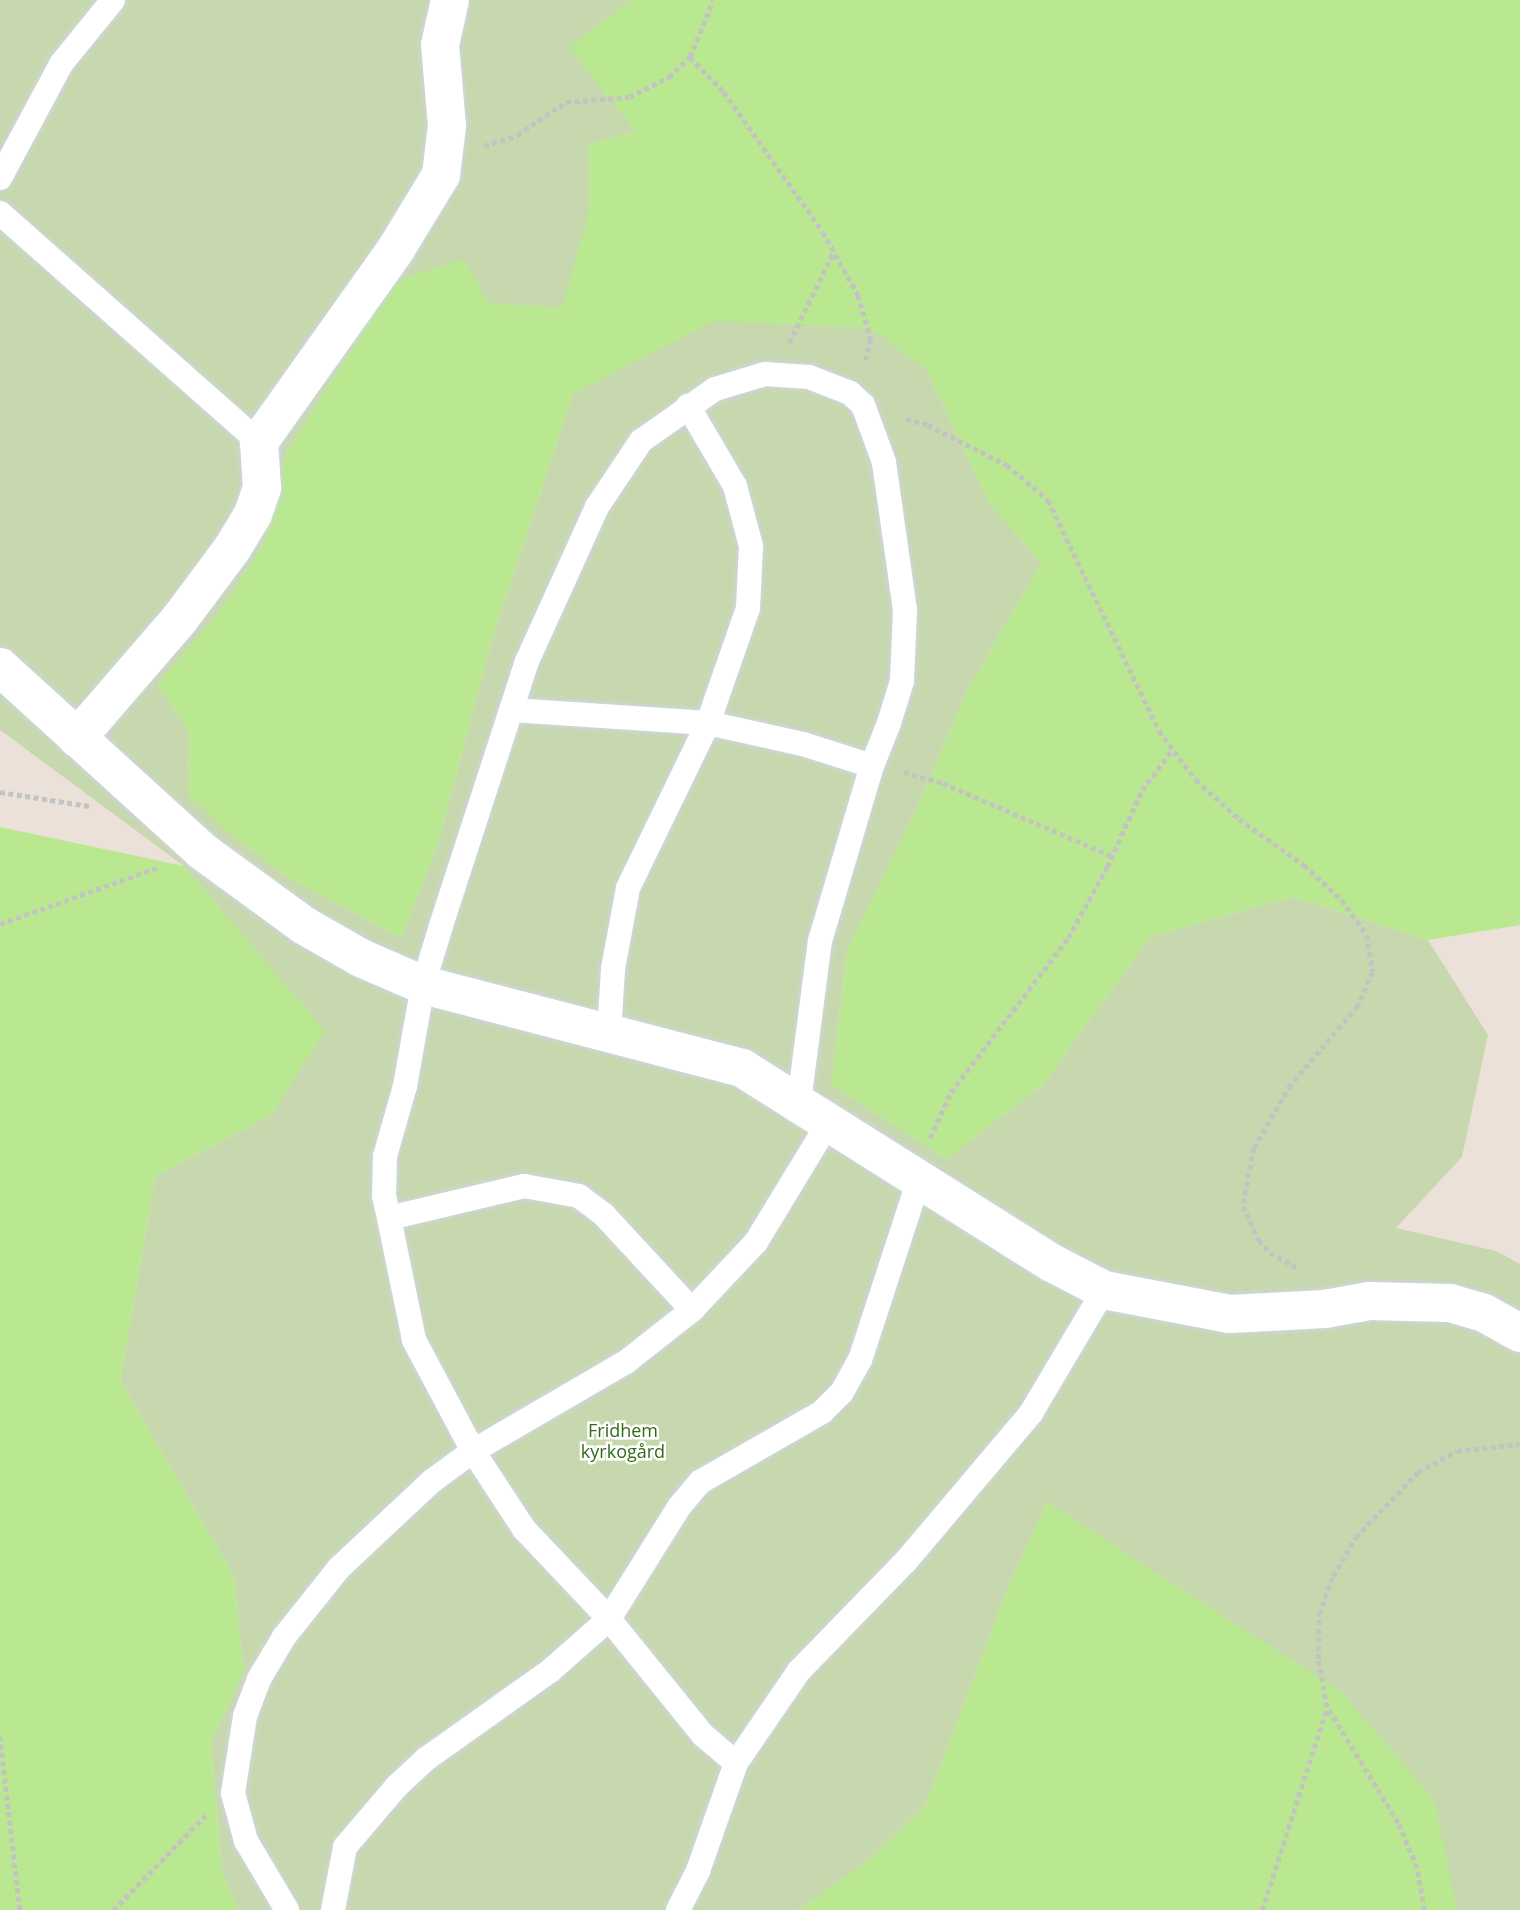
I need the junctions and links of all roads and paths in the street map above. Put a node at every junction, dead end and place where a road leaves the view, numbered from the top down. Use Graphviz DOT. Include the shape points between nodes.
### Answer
graph roads {
  1 [pos="113,0"];
  2 [pos="450,0"];
  3 [pos="713,0"];
  4 [pos="690,57"];
  5 [pos="446,152"];
  6 [pos="0,178"];
  7 [pos="0,214"];
  8 [pos="833,253"];
  9 [pos="779,373"];
  10 [pos="688,406"];
  11 [pos="863,406"];
  12 [pos="259,442"];
  13 [pos="0,667"];
  14 [pos="512,710"];
  15 [pos="708,723"];
  16 [pos="77,738"];
  17 [pos="1172,749"];
  18 [pos="872,766"];
  19 [pos="0,792"];
  20 [pos="104,809"];
  21 [pos="202,851"];
  22 [pos="1112,856"];
  23 [pos="0,924"];
  24 [pos="423,985"];
  25 [pos="609,1033"];
  26 [pos="814,1112"];
  27 [pos="920,1176"];
  28 [pos="389,1218"];
  29 [pos="1302,1269"];
  30 [pos="1104,1290"];
  31 [pos="692,1310"];
  32 [pos="1520,1333"];
  33 [pos="1520,1444"];
  34 [pos="473,1451"];
  35 [pos="609,1619"];
  36 [pos="1327,1707"];
  37 [pos="0,1736"];
  38 [pos="736,1763"];
  39 [pos="233,1793"];
  40 [pos="20,1910"];
  41 [pos="113,1910"];
  42 [pos="287,1910"];
  43 [pos="333,1910"];
  44 [pos="678,1910"];
  45 [pos="1262,1910"];
  46 [pos="1424,1910"];
  1 -- 6 [label="lane" via="61,64"];
  2 -- 5 [label="street" via="440,45"];
  3 -- 4 [label="path"];
  4 -- 5 [label="path" via="669,77 629,97 566,102 501,144"];
  4 -- 8 [label="path" via="724,92"];
  5 -- 12 [label="street" via="441,175 396,249"];
  7 -- 12 [label="lane"];
  8 -- 9 [label="path" via="786,348"];
  8 -- 11 [label="path" via="858,295 871,339"];
  9 -- 10 [label="lane" via="741,379"];
  9 -- 11 [label="lane" via="809,377"];
  10 -- 14 [label="lane" via="641,441 606,491 550,607"];
  10 -- 15 [label="lane" via="735,486 751,547 748,608"];
  11 -- 17 [label="path" via="928,425 1007,465 1048,500 1159,732"];
  11 -- 18 [label="lane" via="893,512 905,636 902,681"];
  12 -- 16 [label="street" via="262,488 232,549 179,620"];
  13 -- 16 [label="street"];
  14 -- 15 [label="lane"];
  14 -- 24 [label="lane"];
  15 -- 18 [label="lane" via="803,744"];
  15 -- 25 [label="lane" via="628,888 613,969"];
  16 -- 21 [label="street"];
  17 -- 22 [label="path" via="1142,790"];
  17 -- 29 [label="path" via="1196,780 1239,819 1304,865 1342,900 1367,935 1373,972 1358,1006 1291,1085 1254,1148 1243,1206 1266,1248"];
  18 -- 22 [label="path" via="943,783"];
  18 -- 26 [label="lane" via="820,941"];
  19 -- 20 [label="path"];
  21 -- 23 [label="path"];
  21 -- 24 [label="street" via="305,926"];
  22 -- 27 [label="path" via="1068,938 951,1091 934,1127"];
  24 -- 25 [label="street"];
  24 -- 28 [label="lane" via="405,1086 385,1156 384,1196"];
  25 -- 26 [label="street" via="742,1068"];
  26 -- 27 [label="street"];
  26 -- 31 [label="lane" via="756,1242"];
  27 -- 30 [label="street" via="1052,1263"];
  27 -- 35 [label="lane" via="860,1360 842,1392 822,1412 701,1482 679,1507"];
  28 -- 31 [label="lane" via="508,1188 553,1188 593,1205"];
  28 -- 34 [label="lane" via="414,1340"];
  30 -- 32 [label="street" via="1230,1314 1325,1309 1369,1301 1450,1303 1485,1313"];
  30 -- 38 [label="lane" via="1031,1413 906,1561 799,1671"];
  31 -- 34 [label="lane" via="626,1362"];
  33 -- 36 [label="path" via="1472,1447 1440,1459 1395,1492 1356,1537 1333,1576 1319,1614 1318,1660"];
  34 -- 35 [label="lane" via="524,1530"];
  34 -- 39 [label="lane" via="432,1481 357,1550 285,1637 247,1708 235,1753"];
  35 -- 38 [label="lane" via="704,1735"];
  35 -- 43 [label="lane" via="550,1671 426,1759 397,1786 345,1847"];
  36 -- 45 [label="path"];
  36 -- 46 [label="path" via="1407,1842"];
  37 -- 40 [label="path"];
  38 -- 44 [label="lane" via="698,1871"];
  39 -- 41 [label="path" via="195,1824"];
  39 -- 42 [label="lane" via="246,1840"];
}
